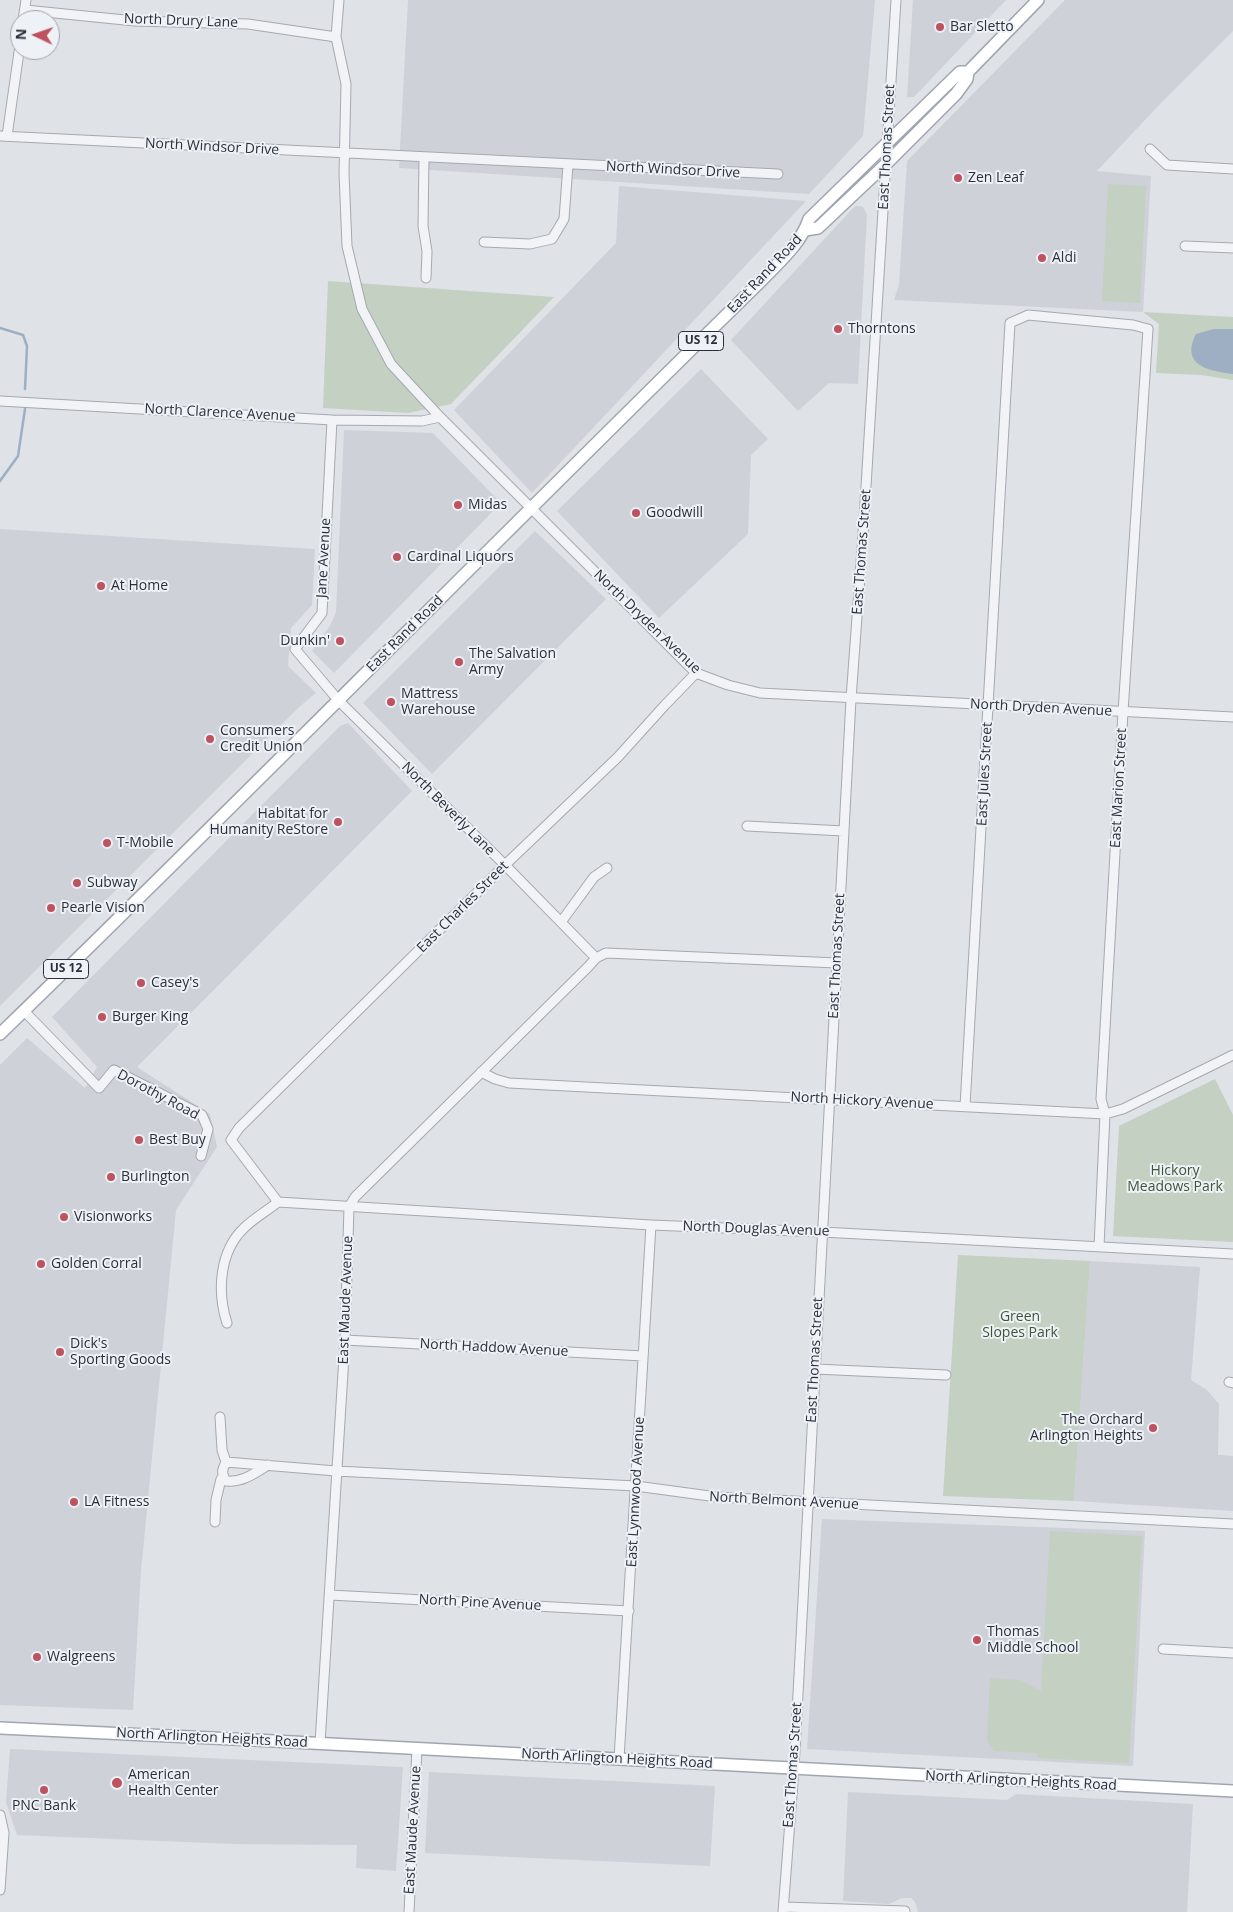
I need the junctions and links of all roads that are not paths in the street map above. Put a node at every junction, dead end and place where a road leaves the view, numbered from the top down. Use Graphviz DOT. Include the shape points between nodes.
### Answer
graph roads {
  1 [pos="26,0"];
  2 [pos="339,0"];
  3 [pos="896,0"];
  4 [pos="1038,0"];
  5 [pos="25,10"];
  6 [pos="60,14"];
  7 [pos="336,37"];
  8 [pos="17,60"];
  9 [pos="968,72"];
  10 [pos="4,136"];
  11 [pos="888,141"];
  12 [pos="1150,149"];
  13 [pos="345,154"];
  14 [pos="424,157"];
  15 [pos="887,163"];
  16 [pos="568,165"];
  17 [pos="1233,169"];
  18 [pos="778,174"];
  19 [pos="805,230"];
  20 [pos="484,242"];
  21 [pos="1186,246"];
  22 [pos="1233,248"];
  23 [pos="426,278"];
  24 [pos="1148,330"];
  25 [pos="0,401"];
  26 [pos="440,417"];
  27 [pos="332,420"];
  28 [pos="532,507"];
  29 [pos="696,673"];
  30 [pos="851,699"];
  31 [pos="339,701"];
  32 [pos="989,704"];
  33 [pos="1123,712"];
  34 [pos="1233,717"];
  35 [pos="747,826"];
  36 [pos="844,831"];
  37 [pos="505,865"];
  38 [pos="607,868"];
  39 [pos="561,922"];
  40 [pos="596,958"];
  41 [pos="837,963"];
  42 [pos="24,1011"];
  43 [pos="0,1034"];
  44 [pos="1233,1056"];
  45 [pos="481,1072"];
  46 [pos="829,1099"];
  47 [pos="965,1106"];
  48 [pos="1105,1114"];
  49 [pos="201,1156"];
  50 [pos="278,1202"];
  51 [pos="349,1207"];
  52 [pos="651,1225"];
  53 [pos="822,1232"];
  54 [pos="1099,1247"];
  55 [pos="1233,1254"];
  56 [pos="227,1324"];
  57 [pos="345,1340"];
  58 [pos="643,1356"];
  59 [pos="815,1369"];
  60 [pos="946,1376"];
  61 [pos="220,1417"];
  62 [pos="226,1462"];
  63 [pos="268,1465"];
  64 [pos="336,1471"];
  65 [pos="224,1477"];
  66 [pos="636,1486"];
  67 [pos="808,1502"];
  68 [pos="214,1522"];
  69 [pos="1233,1524"];
  70 [pos="330,1595"];
  71 [pos="629,1611"];
  72 [pos="1163,1649"];
  73 [pos="1233,1653"];
  74 [pos="0,1728"];
  75 [pos="320,1743"];
  76 [pos="417,1748"];
  77 [pos="619,1759"];
  78 [pos="794,1769"];
  79 [pos="1233,1792"];
  80 [pos="0,1815"];
  81 [pos="0,1890"];
  82 [pos="783,1909"];
  83 [pos="905,1911"];
  84 [pos="410,1912"];
  1 -- 5 [label="street"];
  2 -- 7 [label="street, North Dryden Avenue"];
  3 -- 11 [label="street, East Thomas Street"];
  4 -- 9 [label="main road, East Rand Road / US 12"];
  6 -- 7 [label="street, North Drury Lane" via="135,21 248,24"];
  7 -- 13 [label="street, North Dryden Avenue" via="346,84"];
  8 -- 10 [label="street"];
  9 -- 11 [label="main road, East Rand Road / US 12" via="960,72"];
  9 -- 15 [label="main road, East Rand Road / US 12" via="967,80 956,94"];
  10 -- 13 [label="street, North Windsor Drive"];
  11 -- 15 [label="street, East Thomas Street"];
  11 -- 19 [label="main road, East Rand Road / US 12" via="809,218"];
  12 -- 17 [label="street" via="1168,165"];
  13 -- 14 [label="street, North Windsor Drive"];
  13 -- 26 [label="street, North Dryden Avenue" via="347,246 362,308 391,364"];
  14 -- 16 [label="street, North Windsor Drive"];
  14 -- 23 [label="street" via="422,226 427,252"];
  15 -- 19 [label="main road, East Rand Road / US 12" via="818,228"];
  15 -- 30 [label="street, East Thomas Street"];
  16 -- 18 [label="street, North Windsor Drive"];
  16 -- 20 [label="street" via="564,219 552,239 530,244"];
  19 -- 28 [label="main road, East Rand Road / US 12" via="799,241 760,282"];
  21 -- 22 [label="street"];
  24 -- 32 [label="street, East Jules Street" via="1133,324 1028,315 1010,323"];
  24 -- 33 [label="street, East Marion Street"];
  25 -- 27 [label="street, North Clarence Avenue"];
  26 -- 27 [label="street, North Clarence Avenue" via="422,422"];
  26 -- 28 [label="street, North Dryden Avenue"];
  27 -- 31 [label="street, Jane Avenue" via="322,613 295,649"];
  28 -- 29 [label="street, North Dryden Avenue"];
  28 -- 31 [label="main road, East Rand Road / US 12"];
  29 -- 30 [label="street, North Dryden Avenue" via="760,694"];
  29 -- 37 [label="street, East Charles Street" via="618,757"];
  30 -- 32 [label="street, North Dryden Avenue"];
  30 -- 36 [label="street, East Thomas Street"];
  31 -- 37 [label="street, North Beverly Lane"];
  31 -- 42 [label="main road, East Rand Road / US 12"];
  32 -- 33 [label="street, North Dryden Avenue"];
  32 -- 47 [label="street, East Jules Street"];
  33 -- 34 [label="street, North Dryden Avenue"];
  33 -- 48 [label="street, East Marion Street" via="1102,1099"];
  35 -- 36 [label="street"];
  36 -- 41 [label="street, East Thomas Street"];
  37 -- 39 [label="street, North Beverly Lane"];
  37 -- 50 [label="street, East Charles Street" via="239,1128 231,1140"];
  38 -- 39 [label="street" via="594,877"];
  39 -- 40 [label="street, North Beverly Lane"];
  40 -- 41 [label="street" via="606,953"];
  40 -- 45 [label="street"];
  41 -- 46 [label="street, East Thomas Street"];
  42 -- 43 [label="main road, East Rand Road / US 12"];
  42 -- 49 [label="street, Dorothy Road" via="99,1088 114,1070 202,1115 208,1129"];
  44 -- 48 [label="street, North Hickory Avenue" via="1123,1109"];
  45 -- 46 [label="street, North Hickory Avenue" via="509,1084"];
  45 -- 51 [label="street"];
  46 -- 47 [label="street, North Hickory Avenue"];
  46 -- 53 [label="street, East Thomas Street"];
  47 -- 48 [label="street, North Hickory Avenue"];
  48 -- 54 [label="street, East Marion Street"];
  50 -- 51 [label="street, North Douglas Avenue"];
  50 -- 56 [label="street" via="244,1228 232,1242 222,1281 221,1300"];
  51 -- 52 [label="street, North Douglas Avenue"];
  51 -- 57 [label="street, East Maude Avenue"];
  52 -- 53 [label="street, North Douglas Avenue"];
  52 -- 58 [label="street, East Lynnwood Avenue"];
  53 -- 54 [label="street, North Douglas Avenue"];
  53 -- 59 [label="street, East Thomas Street"];
  54 -- 55 [label="street, North Douglas Avenue"];
  57 -- 58 [label="street, North Haddow Avenue"];
  57 -- 64 [label="street, East Maude Avenue"];
  58 -- 66 [label="street, East Lynnwood Avenue"];
  59 -- 60 [label="street"];
  59 -- 67 [label="street, East Thomas Street"];
  61 -- 62 [label="street" via="221,1445"];
  62 -- 63 [label="street, North Belmont Avenue"];
  62 -- 65 [label="street" via="222,1469"];
  63 -- 64 [label="street, North Belmont Avenue"];
  63 -- 65 [label="street" via="244,1479 232,1482"];
  64 -- 66 [label="street, North Belmont Avenue"];
  64 -- 70 [label="street, East Maude Avenue"];
  65 -- 68 [label="street" via="219,1486"];
  66 -- 67 [label="street, North Belmont Avenue" via="700,1496"];
  66 -- 71 [label="street, East Lynnwood Avenue"];
  67 -- 69 [label="street, North Belmont Avenue"];
  67 -- 78 [label="street, East Thomas Street"];
  70 -- 71 [label="street, North Pine Avenue"];
  70 -- 75 [label="street, East Maude Avenue"];
  71 -- 77 [label="street, East Lynnwood Avenue"];
  72 -- 73 [label="street"];
  74 -- 75 [label="main road, North Arlington Heights Road"];
  75 -- 76 [label="main road, North Arlington Heights Road"];
  76 -- 77 [label="main road, North Arlington Heights Road"];
  76 -- 84 [label="street, East Maude Avenue"];
  77 -- 78 [label="main road, North Arlington Heights Road"];
  78 -- 79 [label="main road, North Arlington Heights Road"];
  78 -- 82 [label="street, East Thomas Street"];
  80 -- 81 [label="street" via="4,1833"];
  82 -- 83 [label="street"];
}
